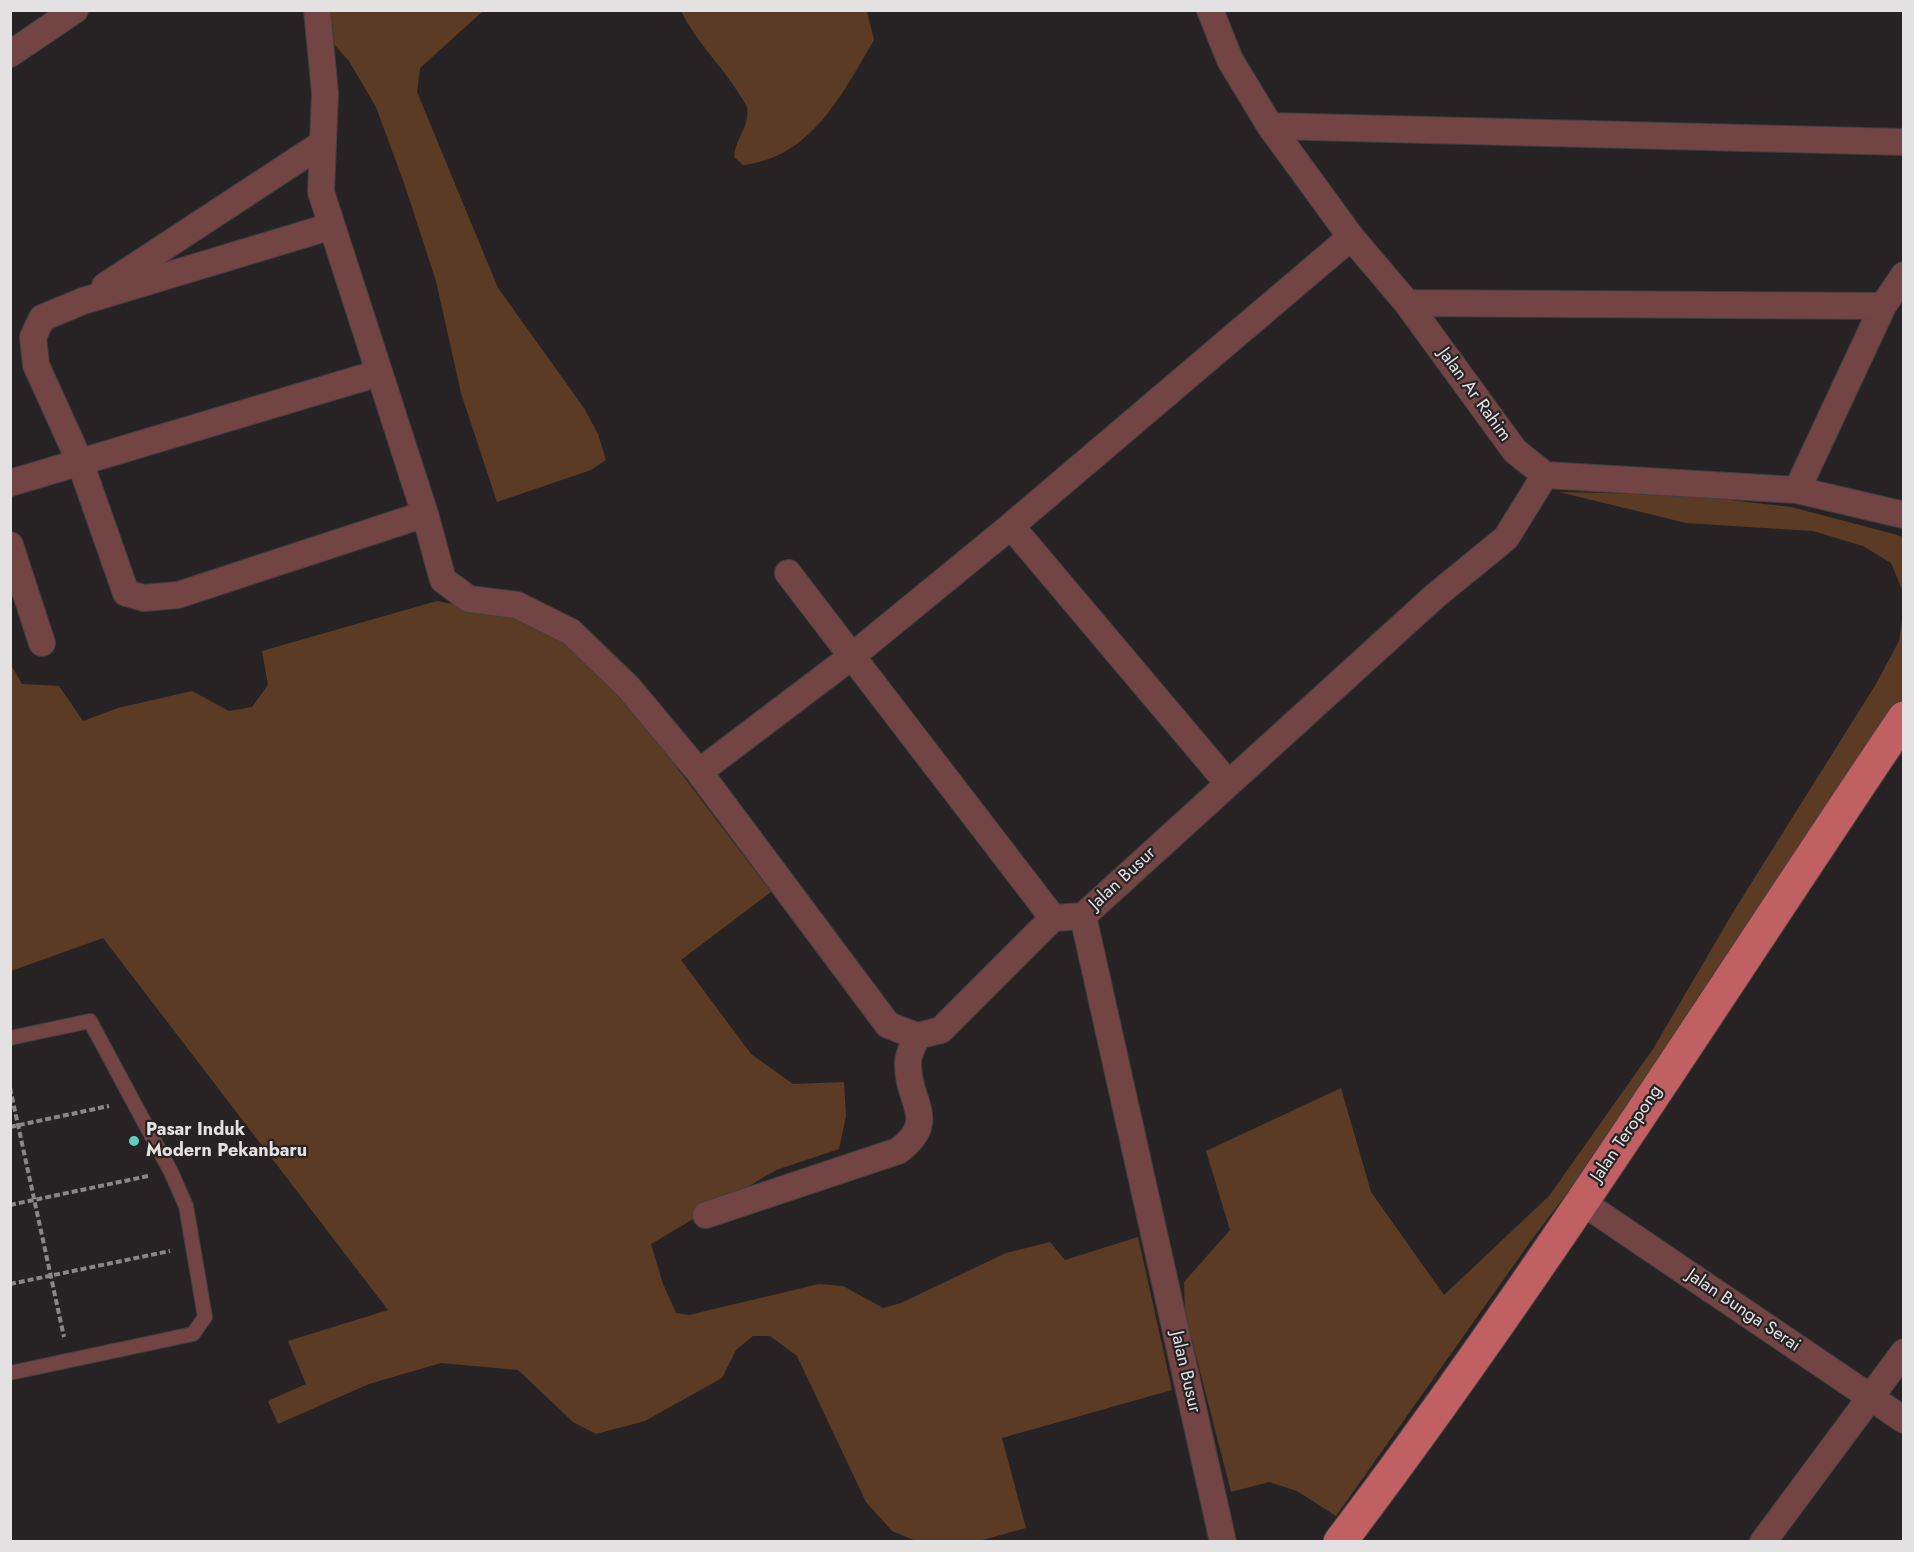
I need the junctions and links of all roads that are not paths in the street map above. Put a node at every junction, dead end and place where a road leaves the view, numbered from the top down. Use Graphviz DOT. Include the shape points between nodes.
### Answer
graph roads {
  1 [pos="75,10"];
  2 [pos="317,10"];
  3 [pos="1209,10"];
  4 [pos="10,54"];
  5 [pos="1270,126"];
  6 [pos="323,142"];
  7 [pos="1904,142"];
  8 [pos="332,226"];
  9 [pos="1351,237"];
  10 [pos="1904,275"];
  11 [pos="83,301"];
  12 [pos="1407,303"];
  13 [pos="1883,306"];
  14 [pos="379,373"];
  15 [pos="80,462"];
  16 [pos="1545,475"];
  17 [pos="10,483"];
  18 [pos="1797,490"];
  19 [pos="426,514"];
  20 [pos="1904,515"];
  21 [pos="1011,526"];
  22 [pos="10,545"];
  23 [pos="788,573"];
  24 [pos="42,643"];
  25 [pos="852,657"];
  26 [pos="1904,718"];
  27 [pos="699,772"];
  28 [pos="1227,782"];
  29 [pos="1083,916"];
  30 [pos="1053,918"];
  31 [pos="917,1036"];
  32 [pos="10,1038"];
  33 [pos="1582,1202"];
  34 [pos="706,1215"];
  35 [pos="1904,1352"];
  36 [pos="10,1373"];
  37 [pos="1871,1399"];
  38 [pos="1904,1420"];
  39 [pos="1223,1542"];
  40 [pos="1340,1542"];
  41 [pos="1763,1542"];
  1 -- 4 [label="street"];
  2 -- 6 [label="street" via="325,93"];
  3 -- 5 [label="street, Jalan Ar Rahim" via="1230,60"];
  5 -- 7 [label="street"];
  5 -- 9 [label="street, Jalan Ar Rahim"];
  6 -- 8 [label="street" via="321,192"];
  6 -- 11 [label="street"];
  8 -- 11 [label="street"];
  8 -- 14 [label="street"];
  9 -- 12 [label="street, Jalan Ar Rahim"];
  9 -- 21 [label="street"];
  10 -- 13 [label="street"];
  11 -- 15 [label="street" via="42,318 33,337 36,365"];
  12 -- 13 [label="street"];
  12 -- 16 [label="street, Jalan Ar Rahim" via="1515,451"];
  13 -- 18 [label="street"];
  14 -- 15 [label="street"];
  14 -- 19 [label="street"];
  15 -- 17 [label="street"];
  15 -- 19 [label="street" via="126,593 144,598 178,595"];
  16 -- 18 [label="street"];
  16 -- 28 [label="street, Jalan Busur" via="1506,538"];
  18 -- 20 [label="street"];
  19 -- 27 [label="street" via="443,580 470,599 517,605 571,632 628,687"];
  21 -- 25 [label="street"];
  21 -- 28 [label="street"];
  22 -- 24 [label="street"];
  23 -- 25 [label="street"];
  25 -- 27 [label="street"];
  25 -- 30 [label="street"];
  26 -- 33 [label="main road, Jalan Teropong"];
  27 -- 31 [label="street" via="888,1025"];
  28 -- 29 [label="street, Jalan Busur"];
  29 -- 30 [label="street"];
  29 -- 39 [label="street, Jalan Busur"];
  30 -- 31 [label="street" via="940,1030"];
  31 -- 34 [label="street" via="908,1061 921,1115 915,1139 898,1151"];
  32 -- 36 [label="lane" via="90,1021 186,1206 205,1317 193,1334"];
  33 -- 37 [label="street, Jalan Bunga Serai"];
  33 -- 40 [label="main road, Jalan Teropong" via="1425,1430"];
  35 -- 37 [label="street"];
  37 -- 38 [label="street, Jalan Bunga Serai"];
  37 -- 41 [label="street"];
}
